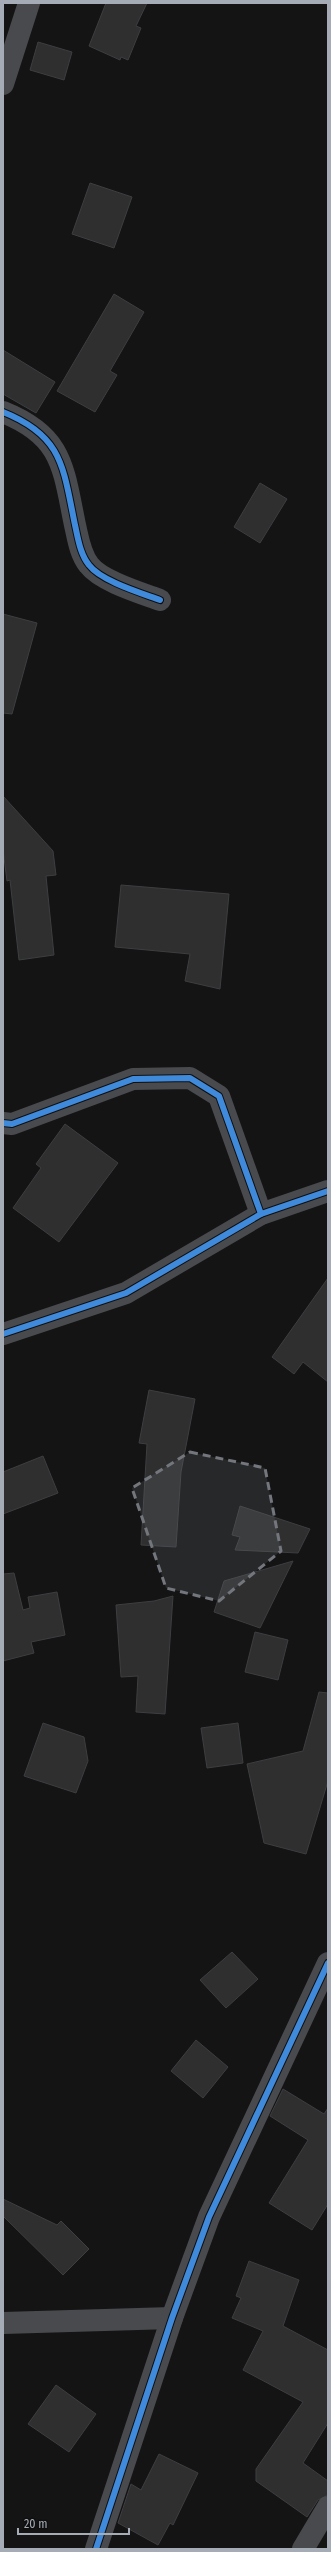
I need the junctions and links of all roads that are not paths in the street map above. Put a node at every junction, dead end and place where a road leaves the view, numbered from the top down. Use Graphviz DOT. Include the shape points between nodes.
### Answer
graph roads {
  1 [pos="29,3"];
  2 [pos="3,84"];
  3 [pos="3,412"];
  4 [pos="160,600"];
  5 [pos="3,1123"];
  6 [pos="328,1191"];
  7 [pos="261,1214"];
  8 [pos="3,1334"];
  9 [pos="328,1963"];
  10 [pos="172,2318"];
  11 [pos="3,2324"];
  12 [pos="328,2507"];
  13 [pos="96,2549"];
  14 [pos="303,2549"];
  1 -- 2 [label="street"];
  3 -- 4 [label="street" via="25,420 48,439 62,465 79,545 89,566 115,583"];
  5 -- 7 [label="street" via="12,1124 133,1079 190,1078 219,1096"];
  6 -- 7 [label="street"];
  7 -- 8 [label="street" via="126,1293"];
  9 -- 10 [label="street" via="209,2217"];
  10 -- 11 [label="street"];
  10 -- 13 [label="street"];
  12 -- 14 [label="street"];
}
